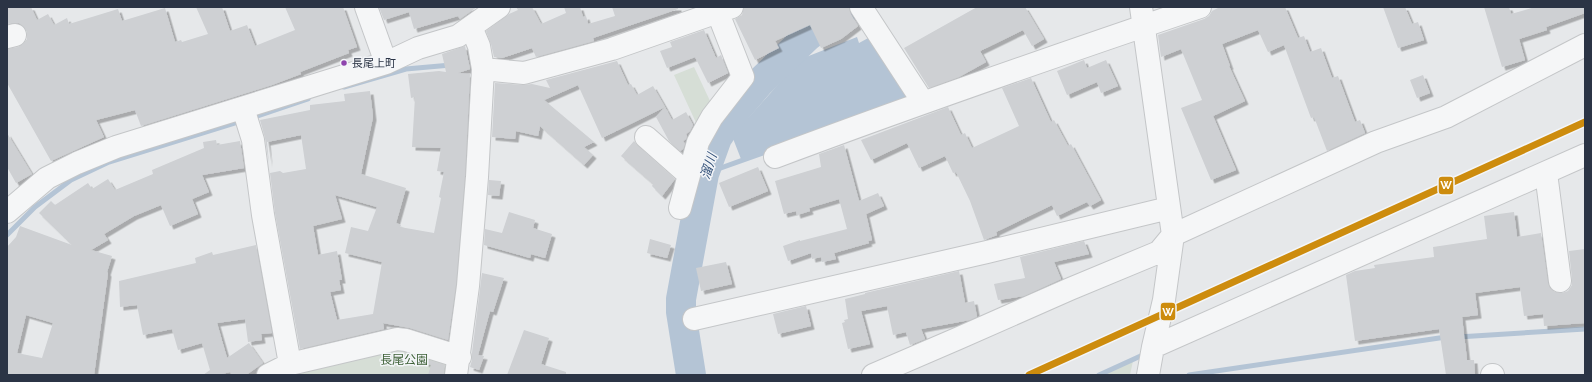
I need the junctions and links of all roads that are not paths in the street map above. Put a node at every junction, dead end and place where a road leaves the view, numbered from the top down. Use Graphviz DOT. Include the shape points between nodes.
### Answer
graph roads {
  1 [pos="366,7"];
  2 [pos="499,7"];
  3 [pos="861,7"];
  4 [pos="1200,7"];
  5 [pos="725,10"];
  6 [pos="1143,17"];
  7 [pos="471,27"];
  8 [pos="1585,45"];
  9 [pos="481,62"];
  10 [pos="386,63"];
  11 [pos="923,102"];
  12 [pos="243,108"];
  13 [pos="646,137"];
  14 [pos="1585,155"];
  15 [pos="775,157"];
  16 [pos="1546,173"];
  17 [pos="689,175"];
  18 [pos="680,208"];
  19 [pos="1169,208"];
  20 [pos="7,212"];
  21 [pos="1173,235"];
  22 [pos="1560,281"];
  23 [pos="694,319"];
  24 [pos="1153,347"];
  25 [pos="290,364"];
  26 [pos="458,366"];
  27 [pos="268,375"];
  28 [pos="872,375"];
  29 [pos="1148,375"];
  1 -- 10 [label="street"];
  2 -- 7 [label="street"];
  3 -- 11 [label="street"];
  4 -- 6 [label="street"];
  5 -- 9 [label="street" via="612,49 524,73"];
  5 -- 17 [label="street" via="743,78 712,117 698,142"];
  6 -- 11 [label="street"];
  6 -- 19 [label="street"];
  7 -- 9 [label="street"];
  7 -- 10 [label="street" via="458,36 418,48"];
  8 -- 21 [label="street" via="1446,117 1376,142"];
  9 -- 26 [label="street" via="477,185"];
  10 -- 12 [label="street"];
  11 -- 15 [label="street"];
  12 -- 20 [label="street" via="116,147 77,163 47,178"];
  12 -- 25 [label="street" via="253,140"];
  13 -- 17 [label="street"];
  14 -- 16 [label="street"];
  16 -- 22 [label="street"];
  16 -- 24 [label="street"];
  17 -- 18 [label="street"];
  19 -- 21 [label="street"];
  19 -- 23 [label="street"];
  21 -- 24 [label="street" via="1164,300"];
  21 -- 28 [label="street" via="1159,252"];
  24 -- 29 [label="street"];
  25 -- 26 [label="street" via="397,339 406,340"];
  25 -- 27 [label="street"];
}
